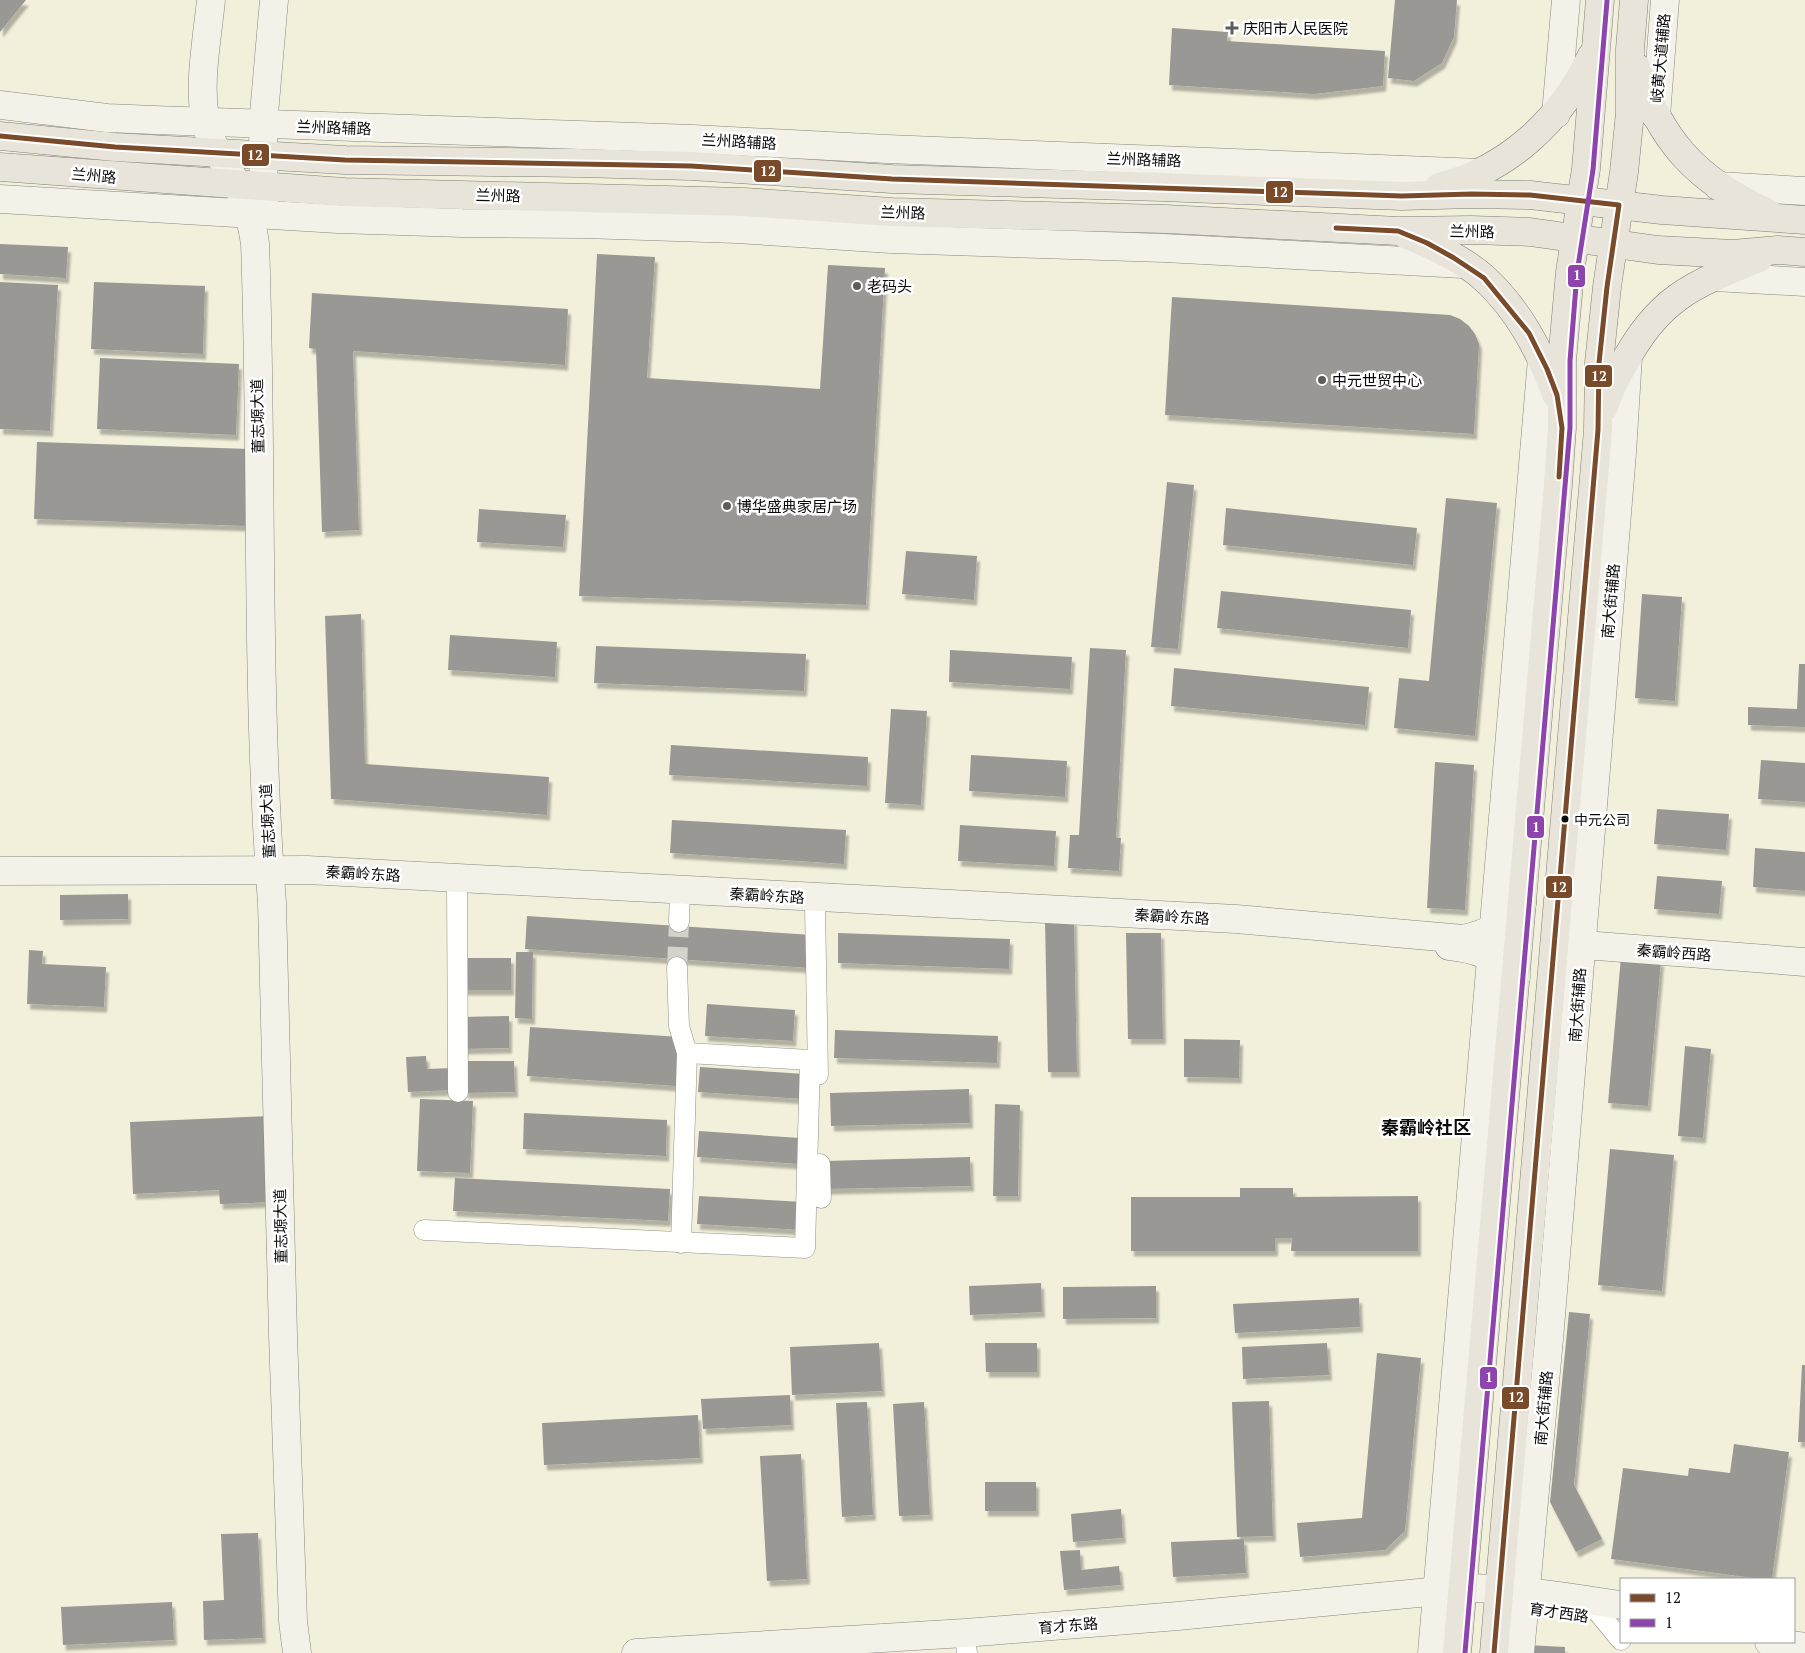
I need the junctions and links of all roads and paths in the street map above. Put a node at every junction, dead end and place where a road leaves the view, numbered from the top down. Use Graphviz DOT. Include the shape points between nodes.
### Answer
graph roads {
  1 [pos="211,0"];
  2 [pos="274,0"];
  3 [pos="1566,0"];
  4 [pos="1600,0"];
  5 [pos="1634,0"];
  6 [pos="1665,0"];
  7 [pos="1596,47"];
  8 [pos="1630,49"];
  9 [pos="0,105"];
  10 [pos="1556,114"];
  11 [pos="1656,116"];
  12 [pos="206,122"];
  13 [pos="263,125"];
  14 [pos="0,136"];
  15 [pos="218,153"];
  16 [pos="264,156"];
  17 [pos="0,167"];
  18 [pos="1479,173"];
  19 [pos="237,185"];
  20 [pos="264,186"];
  21 [pos="1718,186"];
  22 [pos="1805,191"];
  23 [pos="1402,196"];
  24 [pos="0,199"];
  25 [pos="1581,201"];
  26 [pos="1619,205"];
  27 [pos="257,215"];
  28 [pos="1793,220"];
  29 [pos="1398,231"];
  30 [pos="1575,238"];
  31 [pos="1613,244"];
  32 [pos="1778,250"];
  33 [pos="1805,252"];
  34 [pos="1463,264"];
  35 [pos="1714,277"];
  36 [pos="1805,282"];
  37 [pos="1628,356"];
  38 [pos="1542,359"];
  39 [pos="1562,428"];
  40 [pos="1598,430"];
  41 [pos="0,871"];
  42 [pos="275,874"];
  43 [pos="0,879"];
  44 [pos="457,882"];
  45 [pos="814,901"];
  46 [pos="1522,903"];
  47 [pos="1557,915"];
  48 [pos="1494,929"];
  49 [pos="1581,948"];
  50 [pos="1492,956"];
  51 [pos="1805,962"];
  52 [pos="677,967"];
  53 [pos="1805,970"];
  54 [pos="1552,976"];
  55 [pos="1516,977"];
  56 [pos="688,1053"];
  57 [pos="458,1092"];
  58 [pos="821,1198"];
  59 [pos="424,1230"];
  60 [pos="680,1243"];
  61 [pos="1450,1596"];
  62 [pos="1498,1596"];
  63 [pos="1526,1600"];
  64 [pos="1608,1611"];
  65 [pos="1620,1637"];
  66 [pos="1624,1643"];
  67 [pos="1776,1643"];
  68 [pos="1805,1647"];
  69 [pos="966,1649"];
  70 [pos="297,1653"];
  71 [pos="307,1653"];
  72 [pos="636,1653"];
  73 [pos="822,1653"];
  74 [pos="1432,1653"];
  75 [pos="1457,1653"];
  76 [pos="1494,1653"];
  77 [pos="1520,1653"];
  78 [pos="1632,1653"];
  1 -- 12 [label="street, 董志塬大道" via="203,98"];
  2 -- 13 [label="street, 董志塬大道"];
  3 -- 10 [label="street"];
  4 -- 7 [label="main road"];
  5 -- 8 [label="main road"];
  6 -- 11 [label="street, 岐黄大道辅路"];
  7 -- 10 [label="main road" via="1584,72"];
  7 -- 25 [label="main road"];
  8 -- 11 [label="main road"];
  8 -- 26 [label="main road" via="1630,114"];
  9 -- 12 [label="street, 兰州路辅路" via="107,118"];
  10 -- 18 [label="main road" via="1521,148"];
  11 -- 21 [label="main road" via="1679,152"];
  12 -- 13 [label="street, 兰州路辅路"];
  12 -- 15 [label="street, 董志塬大道"];
  13 -- 16 [label="street, 董志塬大道"];
  13 -- 18 [label="street, 兰州路辅路" via="693,138 887,150"];
  14 -- 15 [label="main road, 兰州路"];
  15 -- 16 [label="main road, 兰州路"];
  15 -- 19 [label="street, 董志塬大道"];
  16 -- 20 [label="street, 董志塬大道"];
  16 -- 23 [label="main road, 兰州路" via="692,166 892,179"];
  17 -- 19 [label="main road, 兰州路"];
  18 -- 23 [label="main road" via="1446,186"];
  19 -- 20 [label="main road, 兰州路"];
  19 -- 27 [label="street, 董志塬大道"];
  20 -- 27 [label="street, 董志塬大道"];
  20 -- 29 [label="main road, 兰州路" via="344,192 744,202 892,212 1166,219"];
  21 -- 22 [label="street"];
  21 -- 28 [label="main road" via="1737,198"];
  23 -- 25 [label="main road, 兰州路" via="1530,195"];
  24 -- 27 [label="street"];
  25 -- 26 [label="main road, 兰州路"];
  25 -- 30 [label="main road"];
  26 -- 28 [label="main road, 兰州路"];
  26 -- 31 [label="main road"];
  27 -- 34 [label="street" via="737,229"];
  27 -- 42 [label="street, 董志塬大道" via="252,224 260,640"];
  29 -- 30 [label="main road, 兰州路" via="1481,230"];
  29 -- 34 [label="main road" via="1428,243"];
  30 -- 31 [label="main road, 兰州路"];
  30 -- 39 [label="main road" via="1562,361"];
  31 -- 32 [label="main road, 兰州路" via="1733,254"];
  31 -- 40 [label="main road" via="1599,363"];
  32 -- 33 [label="main road, 兰州路"];
  32 -- 35 [label="main road"];
  34 -- 38 [label="main road" via="1484,278 1507,304 1529,333"];
  35 -- 36 [label="street"];
  35 -- 37 [label="main road" via="1691,287 1670,302 1648,324"];
  37 -- 40 [label="main road" via="1605,402"];
  37 -- 49 [label="street, 南大街辅路"];
  38 -- 39 [label="main road" via="1557,395"];
  38 -- 48 [label="street"];
  39 -- 46 [label="main road"];
  40 -- 47 [label="main road"];
  41 -- 42 [label="street, 秦霸岭东路"];
  42 -- 43 [label="street, 秦霸岭东路"];
  42 -- 44 [label="street, 秦霸岭东路" via="308,870"];
  42 -- 70 [label="street, 董志塬大道" via="283,1345 293,1622"];
  42 -- 71 [label="street, 董志塬大道"];
  44 -- 45 [label="street, 秦霸岭东路" via="679,904"];
  44 -- 57 [label="street"];
  45 -- 48 [label="street, 秦霸岭东路" via="1236,919 1463,939"];
  45 -- 50 [label="street, 秦霸岭东路" via="1235,927 1462,947"];
  45 -- 58 [label="street"];
  46 -- 48 [label="street, 秦霸岭东路"];
  46 -- 55 [label="main road"];
  47 -- 49 [label="street, 秦霸岭西路" via="1562,927"];
  47 -- 54 [label="main road"];
  48 -- 50 [label="street"];
  49 -- 51 [label="street, 秦霸岭西路" via="1597,946"];
  49 -- 53 [label="street, 秦霸岭西路" via="1597,954"];
  49 -- 54 [label="street"];
  49 -- 63 [label="street, 南大街辅路"];
  50 -- 55 [label="street, 秦霸岭东路"];
  50 -- 61 [label="street"];
  52 -- 56 [label="street" via="679,1026"];
  54 -- 62 [label="main road"];
  55 -- 61 [label="main road"];
  56 -- 60 [label="street"];
  56 -- 60 [label="street" via="810,1060 805,1248"];
  59 -- 60 [label="street"];
  61 -- 62 [label="street, 育才东路"];
  61 -- 69 [label="street, 育才东路"];
  61 -- 72 [label="street, 育才东路" via="965,1633"];
  61 -- 74 [label="street"];
  61 -- 75 [label="main road"];
  62 -- 63 [label="street, 育才西路"];
  62 -- 76 [label="main road"];
  63 -- 64 [label="street, 育才西路"];
  63 -- 77 [label="street, 南大街辅路"];
  64 -- 65 [label="street"];
  66 -- 78 [label="street"];
  67 -- 68 [label="street"];
  69 -- 73 [label="street, 育才东路"];
}
